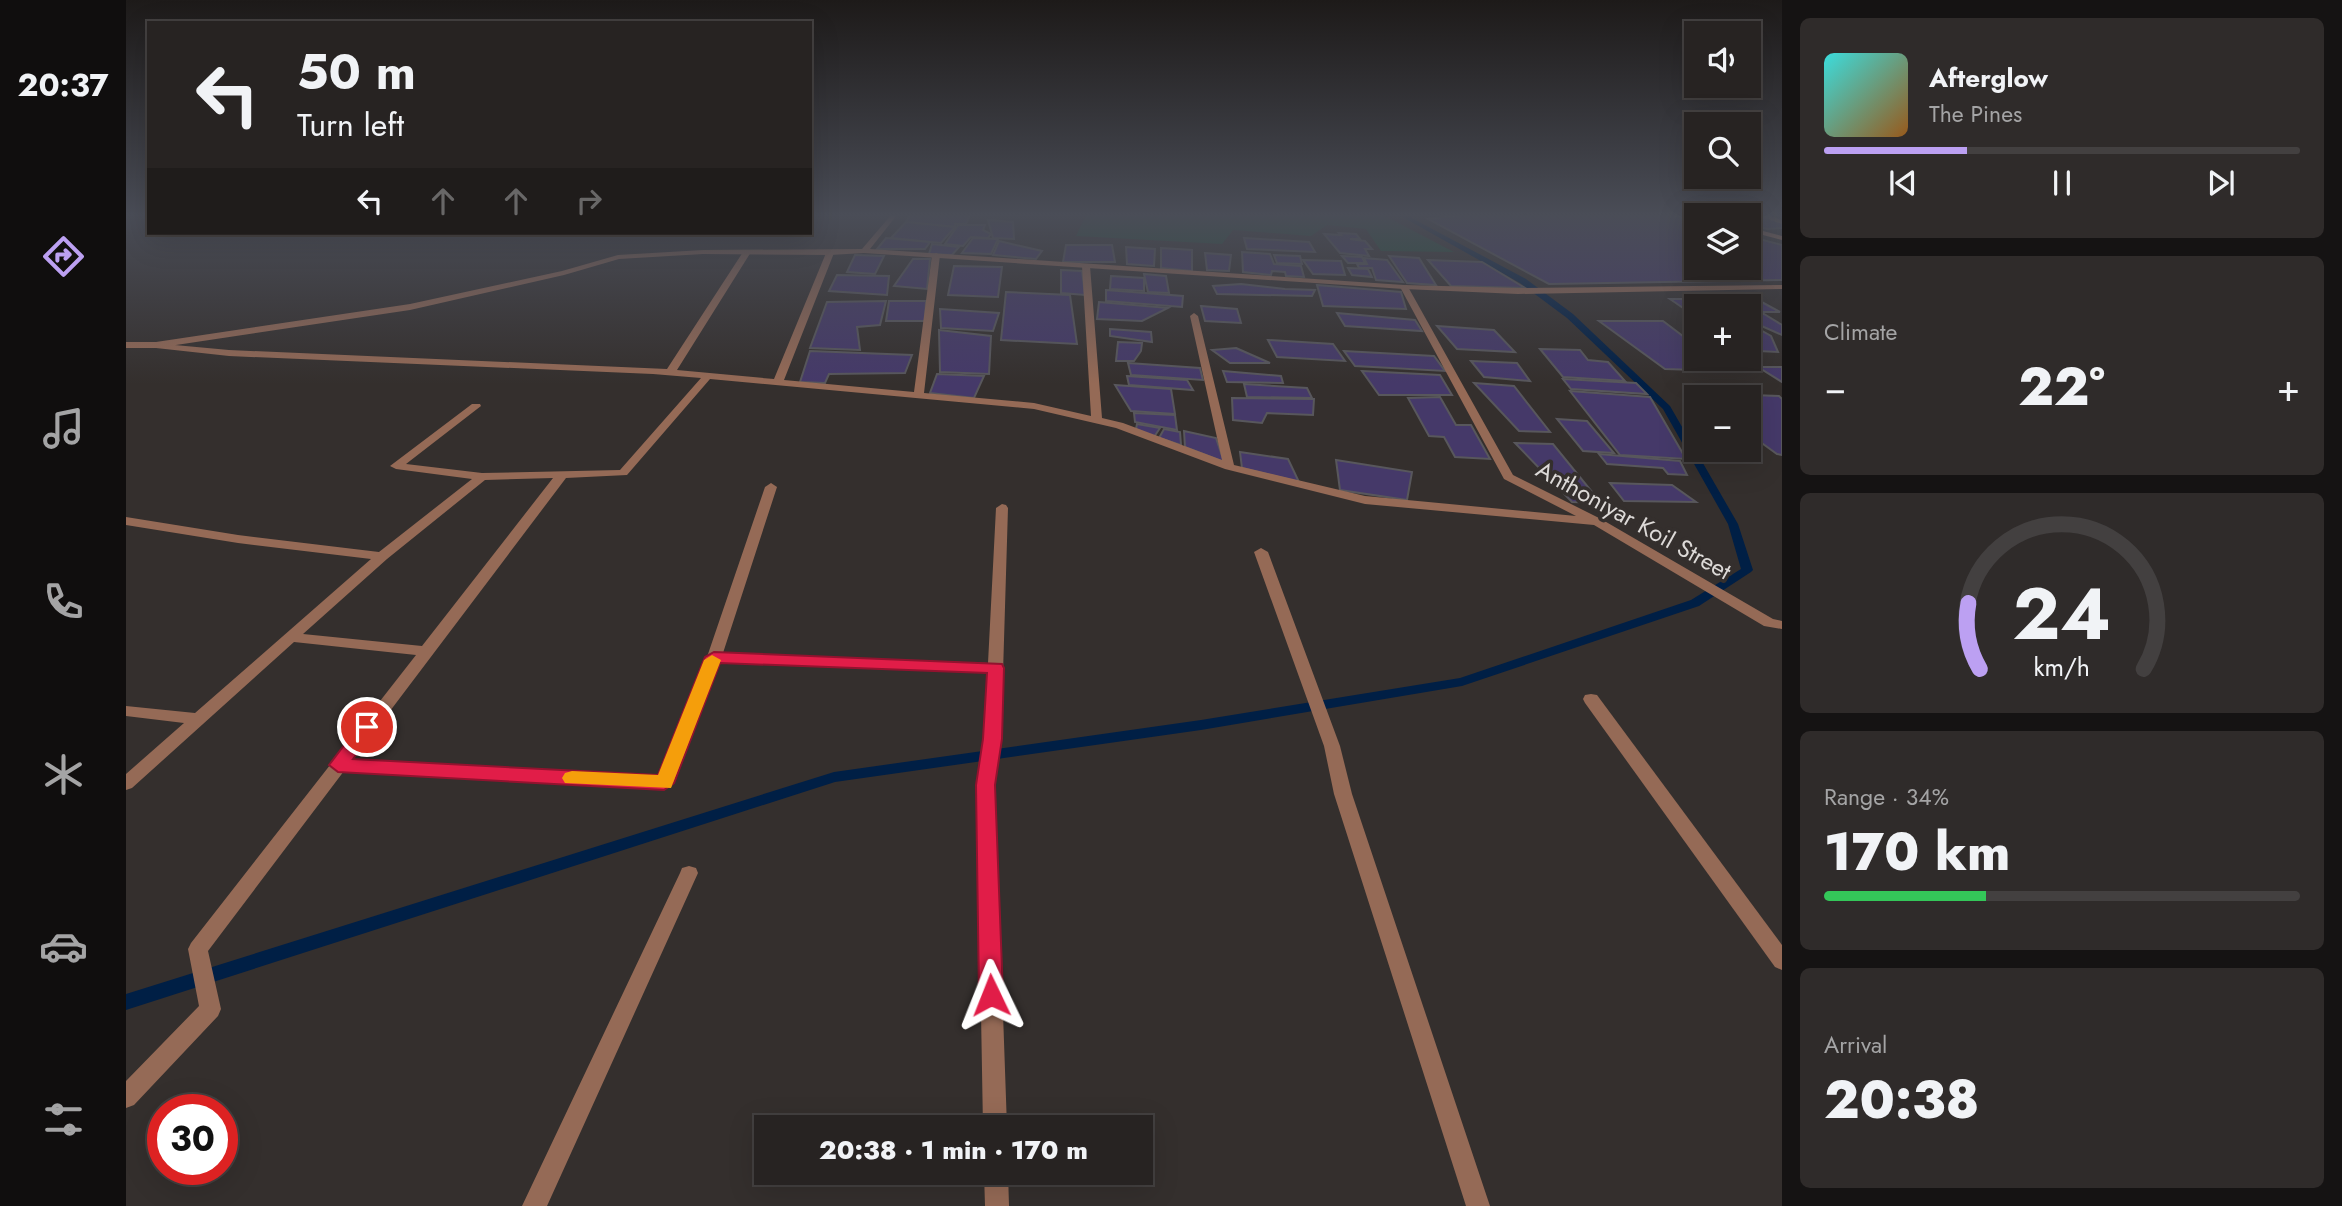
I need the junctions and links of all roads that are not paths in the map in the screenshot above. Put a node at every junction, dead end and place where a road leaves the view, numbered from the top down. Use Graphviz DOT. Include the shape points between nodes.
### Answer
graph roads {
  1 [pos="570,271"];
  2 [pos="735,271"];
  3 [pos="823,271"];
  4 [pos="934,271"];
  5 [pos="1086,271"];
  6 [pos="1181,271"];
  7 [pos="1404,286"];
  8 [pos="1782,287"];
  9 [pos="1194,316"];
  10 [pos="126,345"];
  11 [pos="156,345"];
  12 [pos="670,373"];
  13 [pos="708,376"];
  14 [pos="778,382"];
  15 [pos="919,395"];
  16 [pos="476,406"];
  17 [pos="1097,420"];
  18 [pos="1229,467"];
  19 [pos="562,475"];
  20 [pos="482,477"];
  21 [pos="771,487"];
  22 [pos="1002,508"];
  23 [pos="126,521"];
  24 [pos="1597,522"];
  25 [pos="1261,552"];
  26 [pos="382,556"];
  27 [pos="1776,624"];
  28 [pos="290,637"];
  29 [pos="425,650"];
  30 [pos="714,657"];
  31 [pos="996,668"];
  32 [pos="1591,699"];
  33 [pos="126,711"];
  34 [pos="197,719"];
  35 [pos="338,765"];
  36 [pos="126,784"];
  37 [pos="689,873"];
  38 [pos="1782,961"];
  39 [pos="126,1097"];
  40 [pos="995,1115"];
  41 [pos="996,1185"];
  42 [pos="534,1206"];
  43 [pos="997,1206"];
  44 [pos="1478,1206"];
  1 -- 11 [label="street" via="410,307"];
  2 -- 12 [label="street"];
  3 -- 14 [label="street"];
  4 -- 15 [label="street"];
  5 -- 17 [label="street"];
  6 -- 7 [label="street"];
  7 -- 8 [label="street" via="1518,290"];
  7 -- 24 [label="street, Anthoniyar Koil Street" via="1508,477"];
  9 -- 18 [label="street"];
  10 -- 11 [label="street"];
  11 -- 12 [label="street" via="229,353"];
  12 -- 13 [label="street"];
  13 -- 14 [label="street"];
  13 -- 19 [label="street" via="623,473"];
  14 -- 15 [label="street"];
  15 -- 17 [label="street" via="1034,406"];
  16 -- 20 [label="street" via="396,466"];
  17 -- 18 [label="street"];
  18 -- 24 [label="street" via="1365,500"];
  19 -- 20 [label="street"];
  19 -- 29 [label="street"];
  20 -- 26 [label="street"];
  21 -- 30 [label="street"];
  22 -- 31 [label="street"];
  23 -- 26 [label="street" via="238,540"];
  24 -- 27 [label="street, Anthoniyar Koil Street"];
  25 -- 44 [label="street" via="1332,746 1343,794"];
  26 -- 28 [label="street"];
  28 -- 29 [label="street"];
  28 -- 34 [label="street"];
  29 -- 35 [label="street"];
  30 -- 31 [label="street"];
  30 -- 35 [label="street" via="664,783"];
  31 -- 40 [label="street" via="986,785"];
  32 -- 38 [label="street"];
  33 -- 34 [label="street"];
  34 -- 36 [label="street"];
  35 -- 39 [label="street" via="198,949 210,1009"];
  37 -- 42 [label="street"];
  41 -- 43 [label="street"];
}
